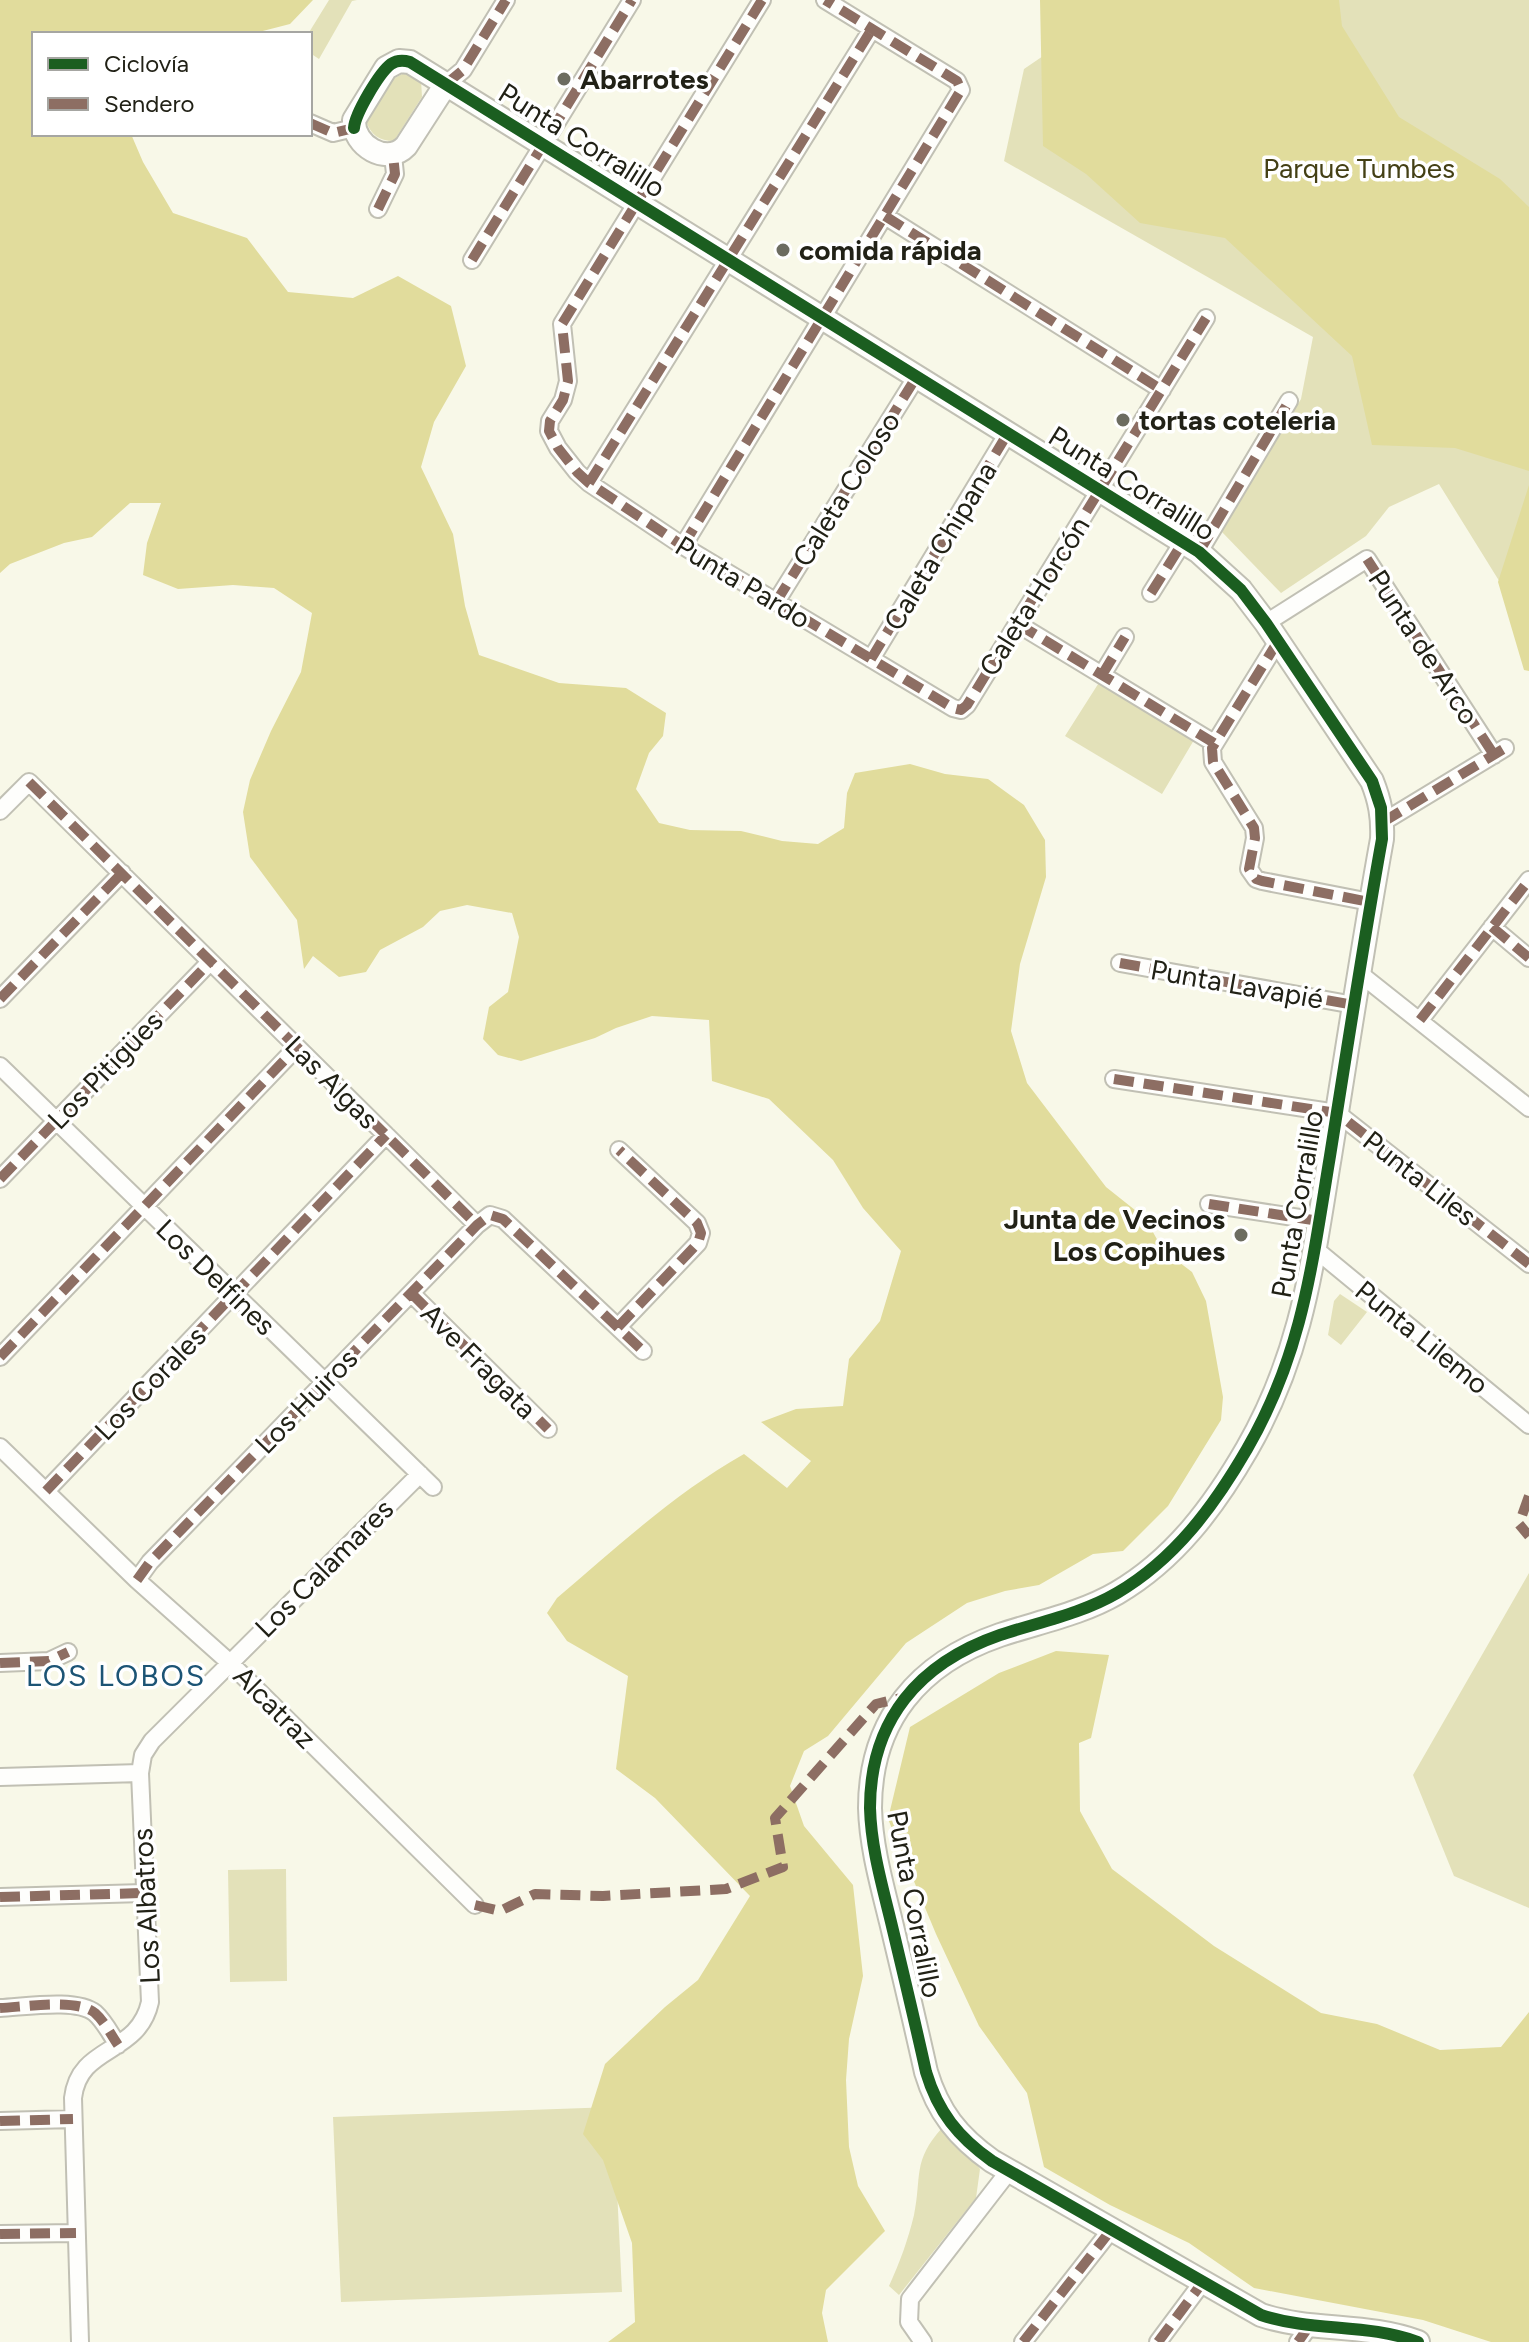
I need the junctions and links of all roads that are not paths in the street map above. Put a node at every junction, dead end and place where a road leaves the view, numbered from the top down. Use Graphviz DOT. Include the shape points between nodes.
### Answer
graph roads {
  1 [pos="506,0"];
  2 [pos="632,0"];
  3 [pos="762,0"];
  4 [pos="825,0"];
  5 [pos="872,29"];
  6 [pos="446,84"];
  7 [pos="312,124"];
  8 [pos="354,128"];
  9 [pos="544,144"];
  10 [pos="393,155"];
  11 [pos="637,202"];
  12 [pos="378,209"];
  13 [pos="885,216"];
  14 [pos="729,259"];
  15 [pos="472,260"];
  16 [pos="823,318"];
  17 [pos="1206,318"];
  18 [pos="917,376"];
  19 [pos="1162,390"];
  20 [pos="1289,401"];
  21 [pos="1008,433"];
  22 [pos="589,483"];
  23 [pos="1100,490"];
  24 [pos="683,546"];
  25 [pos="1191,547"];
  26 [pos="1151,593"];
  27 [pos="776,602"];
  28 [pos="1018,624"];
  29 [pos="1272,632"];
  30 [pos="1125,637"];
  31 [pos="871,659"];
  32 [pos="1102,675"];
  33 [pos="961,710"];
  34 [pos="1214,743"];
  35 [pos="0,811"];
  36 [pos="1383,822"];
  37 [pos="122,873"];
  38 [pos="1529,880"];
  39 [pos="1370,902"];
  40 [pos="1492,927"];
  41 [pos="1529,958"];
  42 [pos="210,962"];
  43 [pos="1120,963"];
  44 [pos="1359,973"];
  45 [pos="0,999"];
  46 [pos="1354,1005"];
  47 [pos="1420,1020"];
  48 [pos="297,1047"];
  49 [pos="0,1066"];
  50 [pos="1114,1079"];
  51 [pos="1529,1108"];
  52 [pos="1337,1113"];
  53 [pos="56,1121"];
  54 [pos="386,1135"];
  55 [pos="619,1150"];
  56 [pos="0,1179"];
  57 [pos="1209,1204"];
  58 [pos="144,1206"];
  59 [pos="1319,1221"];
  60 [pos="477,1225"];
  61 [pos="1315,1249"];
  62 [pos="1529,1264"];
  63 [pos="411,1293"];
  64 [pos="234,1294"];
  65 [pos="618,1327"];
  66 [pos="643,1351"];
  67 [pos="0,1357"];
  68 [pos="325,1382"];
  69 [pos="1529,1425"];
  70 [pos="548,1429"];
  71 [pos="0,1447"];
  72 [pos="420,1474"];
  73 [pos="433,1487"];
  74 [pos="46,1491"];
  75 [pos="137,1580"];
  76 [pos="68,1652"];
  77 [pos="229,1662"];
  78 [pos="0,1663"];
  79 [pos="140,1773"];
  80 [pos="0,1777"];
  81 [pos="144,1893"];
  82 [pos="0,1897"];
  83 [pos="475,1905"];
  84 [pos="0,2008"];
  85 [pos="118,2045"];
  86 [pos="73,2119"];
  87 [pos="0,2121"];
  88 [pos="1009,2171"];
  89 [pos="1111,2230"];
  90 [pos="76,2233"];
  91 [pos="0,2234"];
  92 [pos="1202,2283"];
  93 [pos="1304,2334"];
  94 [pos="80,2342"];
  95 [pos="923,2342"];
  96 [pos="1023,2342"];
  97 [pos="1158,2342"];
  98 [pos="1418,2342"];
  1 -- 6 [label="street" via="463,70"];
  2 -- 9 [label="street"];
  3 -- 11 [label="street"];
  4 -- 5 [label="street"];
  5 -- 13 [label="street" via="961,86"];
  5 -- 14 [label="street"];
  6 -- 8 [label="street, Punta Corralillo" via="399,61 386,68 357,113"];
  6 -- 9 [label="street, Punta Corralillo"];
  6 -- 10 [label="street" via="406,146"];
  7 -- 8 [label="street" via="333,133"];
  8 -- 10 [label="street" via="363,143"];
  9 -- 11 [label="street, Punta Corralillo"];
  9 -- 15 [label="street"];
  10 -- 12 [label="street" via="395,174"];
  11 -- 14 [label="street, Punta Corralillo"];
  11 -- 22 [label="street, Punta Pardo" via="564,318 561,331 568,381 549,426 566,459"];
  13 -- 16 [label="street"];
  13 -- 19 [label="street"];
  14 -- 16 [label="street, Punta Corralillo"];
  14 -- 22 [label="street"];
  16 -- 18 [label="street, Punta Corralillo"];
  16 -- 24 [label="street"];
  17 -- 19 [label="street, Caleta Horcón"];
  18 -- 21 [label="street, Punta Corralillo"];
  18 -- 27 [label="street, Caleta Coloso"];
  19 -- 23 [label="street, Caleta Horcón"];
  20 -- 25 [label="street"];
  21 -- 23 [label="street, Punta Corralillo"];
  21 -- 31 [label="street, Caleta Chipana"];
  22 -- 24 [label="street, Punta Pardo"];
  23 -- 25 [label="street, Punta Corralillo"];
  23 -- 28 [label="street, Caleta Horcón"];
  24 -- 27 [label="street, Punta Pardo"];
  25 -- 26 [label="street"];
  25 -- 29 [label="street, Punta Corralillo" via="1241,590"];
  27 -- 31 [label="street, Punta Pardo"];
  28 -- 32 [label="street"];
  28 -- 33 [label="street, Caleta Horcón"];
  29 -- 34 [label="street"];
  29 -- 36 [label="street, Punta Corralillo" via="1372,781"];
  29 -- 36 [label="street, Punta de Arco" via="1367,559 1499,751"];
  30 -- 32 [label="street"];
  31 -- 33 [label="street, Punta Pardo"];
  32 -- 34 [label="street"];
  34 -- 39 [label="street" via="1213,762 1254,828 1252,874 1262,881"];
  35 -- 37 [label="street, Las Algas" via="29,782"];
  36 -- 39 [label="street, Punta Corralillo"];
  37 -- 42 [label="street, Las Algas"];
  37 -- 45 [label="street"];
  38 -- 40 [label="street"];
  39 -- 44 [label="street, Punta Corralillo"];
  40 -- 41 [label="street"];
  40 -- 47 [label="street"];
  42 -- 48 [label="street, Las Algas"];
  42 -- 53 [label="street, Los Pitigües"];
  43 -- 46 [label="street, Punta Lavapié"];
  44 -- 46 [label="street, Punta Corralillo"];
  44 -- 47 [label="street, Punta Lavapié"];
  46 -- 52 [label="street, Punta Corralillo"];
  47 -- 51 [label="street, Punta Lavapié"];
  48 -- 54 [label="street, Las Algas"];
  48 -- 58 [label="street"];
  49 -- 53 [label="street, Los Delfines"];
  50 -- 52 [label="street, Punta Liles"];
  52 -- 59 [label="street, Punta Corralillo"];
  52 -- 62 [label="street, Punta Liles"];
  53 -- 56 [label="street, Los Pitigües"];
  53 -- 58 [label="street, Los Delfines"];
  54 -- 60 [label="street, Las Algas"];
  54 -- 64 [label="street, Los Corales"];
  55 -- 65 [label="street" via="697,1223 701,1233 698,1243"];
  57 -- 59 [label="street"];
  58 -- 64 [label="street, Los Delfines"];
  58 -- 67 [label="street"];
  59 -- 61 [label="street, Punta Corralillo"];
  60 -- 63 [label="street, Los Huiros"];
  60 -- 65 [label="street" via="490,1215 503,1219"];
  61 -- 69 [label="street, Punta Lilemo"];
  61 -- 88 [label="street, Punta Corralillo" via="1287,1368 1247,1450 1191,1532 1161,1562 1116,1593 976,1644 937,1667 905,1697 878,1748 871,1789 872,1833 931,2089 960,2136"];
  63 -- 68 [label="street, Los Huiros"];
  63 -- 70 [label="street, Ave Fragata"];
  64 -- 68 [label="street, Los Delfines"];
  64 -- 74 [label="street, Los Corales"];
  65 -- 66 [label="street"];
  68 -- 72 [label="street, Los Delfines"];
  68 -- 75 [label="street, Los Huiros"];
  71 -- 74 [label="street, Alcatraz"];
  72 -- 73 [label="street, Los Delfines"];
  72 -- 77 [label="street, Los Calamares"];
  74 -- 75 [label="street, Alcatraz"];
  75 -- 77 [label="street, Alcatraz"];
  76 -- 78 [label="street" via="49,1661"];
  77 -- 79 [label="street, Los Albatros" via="152,1741"];
  77 -- 83 [label="street, Alcatraz"];
  79 -- 80 [label="street"];
  79 -- 81 [label="street, Los Albatros"];
  81 -- 82 [label="street"];
  81 -- 85 [label="street, Los Albatros" via="150,2002 143,2022"];
  84 -- 85 [label="street" via="78,2005 96,2014"];
  85 -- 86 [label="street, Los Albatros" via="79,2075"];
  86 -- 87 [label="street"];
  86 -- 90 [label="street, Los Albatros"];
  88 -- 89 [label="street, Punta Corralillo"];
  88 -- 95 [label="street" via="910,2299 909,2322"];
  89 -- 92 [label="street, Punta Corralillo"];
  89 -- 96 [label="street"];
  90 -- 91 [label="street"];
  90 -- 94 [label="street, Los Albatros"];
  92 -- 93 [label="street, Punta Corralillo" via="1261,2315 1294,2324"];
  92 -- 97 [label="street"];
  93 -- 98 [label="street, Punta Corralillo" via="1369,2330"];
}
